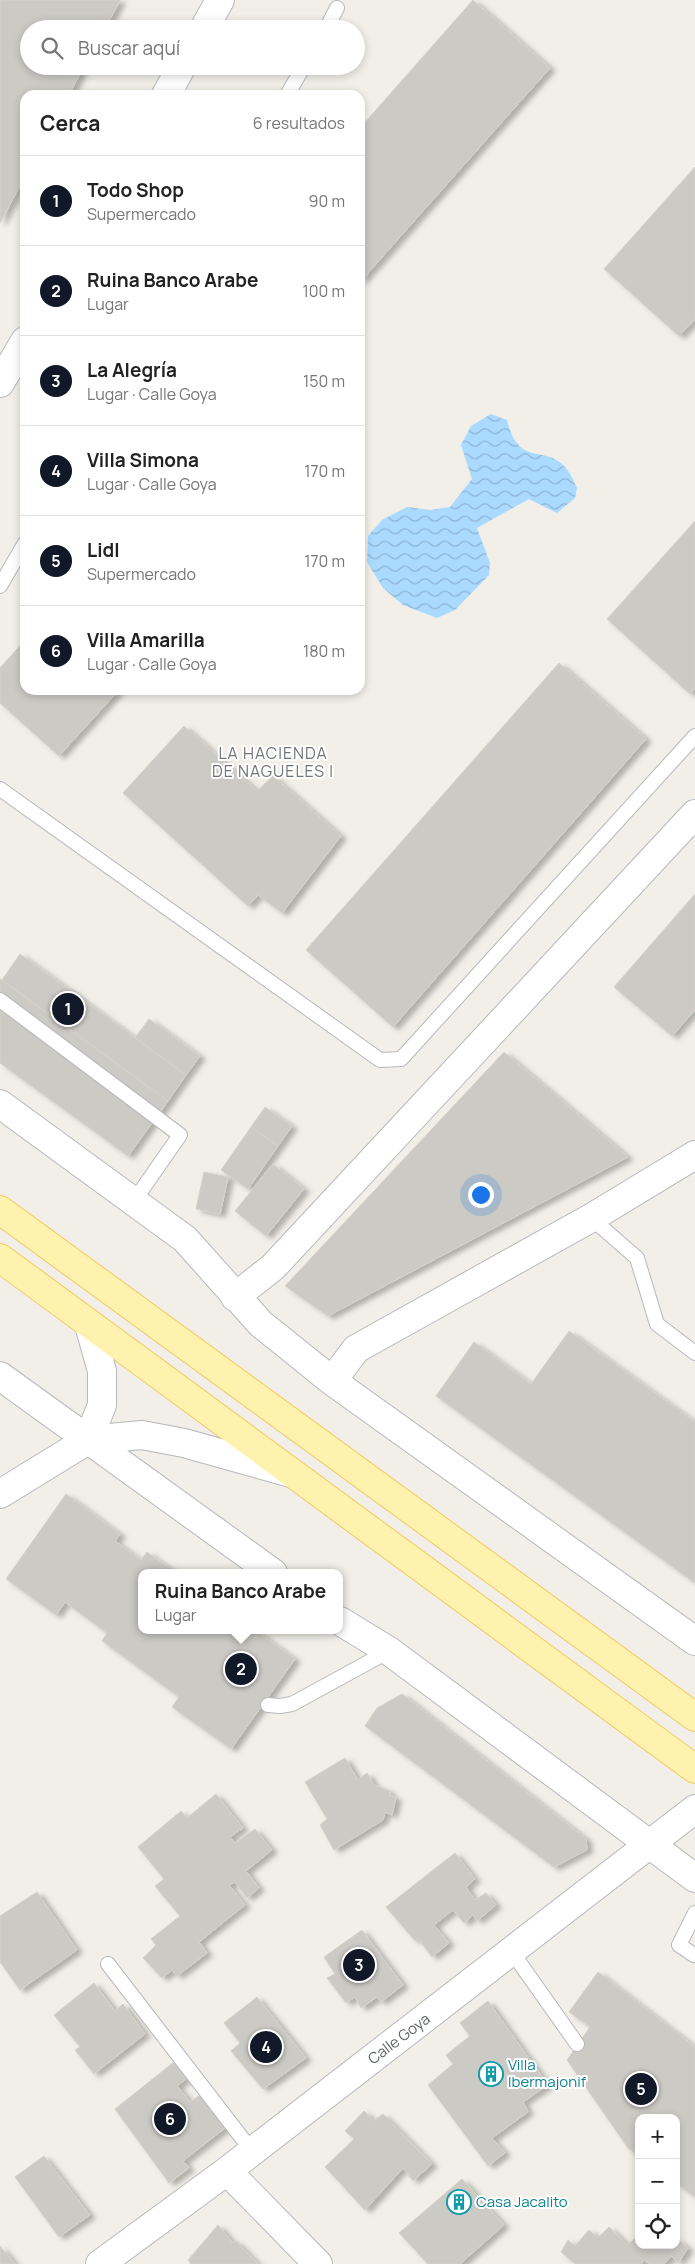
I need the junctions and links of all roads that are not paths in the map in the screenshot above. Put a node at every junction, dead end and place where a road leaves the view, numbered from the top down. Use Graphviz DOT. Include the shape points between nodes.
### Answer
graph roads {
  1 [pos="220,0"];
  2 [pos="337,8"];
  3 [pos="209,20"];
  4 [pos="331,20"];
  5 [pos="177,75"];
  6 [pos="299,75"];
  7 [pos="169,90"];
  8 [pos="290,90"];
  9 [pos="20,349"];
  10 [pos="0,383"];
  11 [pos="20,552"];
  12 [pos="0,586"];
  13 [pos="695,736"];
  14 [pos="0,789"];
  15 [pos="695,814"];
  16 [pos="0,1000"];
  17 [pos="0,1104"];
  18 [pos="695,1155"];
  19 [pos="134,1201"];
  20 [pos="0,1210"];
  21 [pos="591,1218"];
  22 [pos="0,1258"];
  23 [pos="234,1297"];
  24 [pos="89,1325"];
  25 [pos="695,1353"];
  26 [pos="0,1376"];
  27 [pos="332,1381"];
  28 [pos="88,1440"];
  29 [pos="291,1473"];
  30 [pos="0,1494"];
  31 [pos="267,1569"];
  32 [pos="343,1623"];
  33 [pos="695,1640"];
  34 [pos="389,1651"];
  35 [pos="268,1705"];
  36 [pos="695,1717"];
  37 [pos="695,1769"];
  38 [pos="695,1810"];
  39 [pos="650,1845"];
  40 [pos="695,1878"];
  41 [pos="695,1913"];
  42 [pos="512,1952"];
  43 [pos="694,1955"];
  44 [pos="108,1964"];
  45 [pos="577,2044"];
  46 [pos="252,2151"];
  47 [pos="227,2171"];
  48 [pos="100,2264"];
  49 [pos="318,2264"];
  1 -- 3 [label="street"];
  2 -- 4 [label="lane"];
  5 -- 7 [label="street"];
  6 -- 8 [label="lane"];
  9 -- 10 [label="street"];
  11 -- 12 [label="lane"];
  13 -- 14 [label="lane" via="401,1059 380,1060"];
  15 -- 23 [label="street" via="272,1267"];
  16 -- 19 [label="lane" via="180,1135"];
  17 -- 19 [label="street"];
  18 -- 21 [label="street"];
  19 -- 23 [label="street" via="185,1240"];
  20 -- 36 [label="main road"];
  21 -- 25 [label="lane" via="636,1258 657,1324"];
  21 -- 27 [label="street" via="356,1349"];
  22 -- 24 [label="main road"];
  23 -- 27 [label="street" via="261,1324"];
  24 -- 28 [label="street" via="102,1371 102,1405"];
  24 -- 29 [label="main road"];
  26 -- 28 [label="street"];
  27 -- 33 [label="street"];
  28 -- 29 [label="street" via="142,1435 184,1443"];
  28 -- 30 [label="street"];
  28 -- 31 [label="street"];
  29 -- 37 [label="main road"];
  32 -- 34 [label="street"];
  34 -- 35 [label="lane" via="292,1704"];
  34 -- 39 [label="street"];
  38 -- 39 [label="street, Calle Goya"];
  39 -- 40 [label="street"];
  39 -- 42 [label="street, Calle Goya"];
  41 -- 43 [label="lane" via="679,1945"];
  42 -- 45 [label="lane"];
  42 -- 46 [label="street, Calle Goya"];
  44 -- 46 [label="lane"];
  46 -- 47 [label="street, Calle Goya"];
  47 -- 48 [label="street, Calle Goya"];
  47 -- 49 [label="street"];
}
